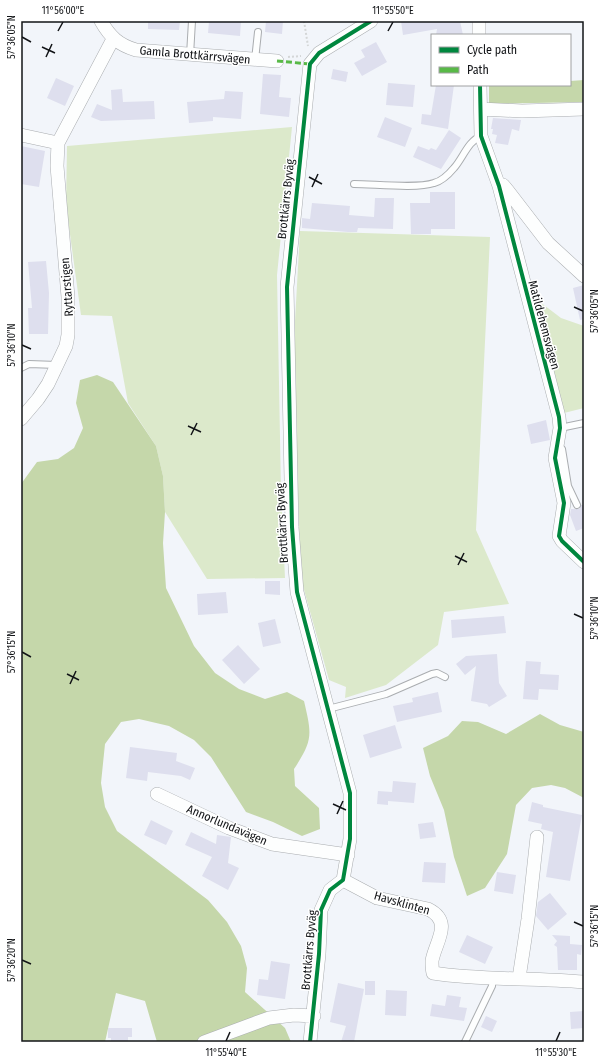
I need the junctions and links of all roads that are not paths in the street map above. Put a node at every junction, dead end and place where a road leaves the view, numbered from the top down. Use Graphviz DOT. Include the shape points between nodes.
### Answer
graph roads {
  1 [pos="101,21"];
  2 [pos="192,21"];
  3 [pos="371,21"];
  4 [pos="479,21"];
  5 [pos="258,32"];
  6 [pos="479,34"];
  7 [pos="113,39"];
  8 [pos="190,55"];
  9 [pos="281,59"];
  10 [pos="255,60"];
  11 [pos="480,86"];
  12 [pos="481,109"];
  13 [pos="584,109"];
  14 [pos="21,135"];
  15 [pos="482,136"];
  16 [pos="58,143"];
  17 [pos="354,184"];
  18 [pos="499,186"];
  19 [pos="584,276"];
  20 [pos="57,365"];
  21 [pos="21,368"];
  22 [pos="21,418"];
  23 [pos="584,422"];
  24 [pos="560,428"];
  25 [pos="558,445"];
  26 [pos="577,505"];
  27 [pos="584,562"];
  28 [pos="445,677"];
  29 [pos="328,710"];
  30 [pos="157,794"];
  31 [pos="537,837"];
  32 [pos="348,855"];
  33 [pos="343,880"];
  34 [pos="493,978"];
  35 [pos="519,978"];
  36 [pos="584,982"];
  37 [pos="314,1016"];
  38 [pos="204,1042"];
  39 [pos="310,1042"];
  40 [pos="465,1042"];
  1 -- 7 [label="street, Gamla Brottkärrsvägen"];
  2 -- 8 [label="lane"];
  3 -- 29 [label="street, Brottkärrs Byväg" via="319,53 310,64 288,287 290,479 295,578"];
  4 -- 6 [label="street"];
  5 -- 10 [label="lane"];
  7 -- 8 [label="street, Gamla Brottkärrsvägen" via="136,50"];
  7 -- 16 [label="street, Ryttarstigen"];
  8 -- 10 [label="street, Gamla Brottkärrsvägen"];
  9 -- 10 [label="street, Gamla Brottkärrsvägen"];
  11 -- 12 [label="street, Matildehemsvägen"];
  12 -- 13 [label="street"];
  12 -- 15 [label="street, Matildehemsvägen"];
  14 -- 16 [label="street"];
  15 -- 17 [label="lane" via="474,139 454,168 435,183"];
  15 -- 18 [label="street, Matildehemsvägen"];
  16 -- 20 [label="street, Ryttarstigen" via="57,166 69,324 66,346"];
  18 -- 19 [label="street" via="503,185 548,243"];
  18 -- 24 [label="street, Matildehemsvägen"];
  20 -- 21 [label="lane" via="29,364"];
  20 -- 22 [label="street, Ryttarstigen" via="38,399"];
  23 -- 24 [label="lane"];
  24 -- 25 [label="street, Matildehemsvägen"];
  25 -- 26 [label="lane" via="562,449 568,486"];
  25 -- 27 [label="street, Matildehemsvägen" via="555,458 564,503 559,536"];
  28 -- 29 [label="lane" via="432,674 386,694"];
  29 -- 32 [label="street, Brottkärrs Byväg" via="350,794"];
  30 -- 32 [label="street, Annorlundavägen" via="229,828 272,844"];
  31 -- 35 [label="street"];
  32 -- 33 [label="street, Brottkärrs Byväg"];
  33 -- 34 [label="street, Havsklinten" via="377,898 435,913 442,924 432,960 433,974"];
  33 -- 37 [label="street, Brottkärrs Byväg" via="330,890 321,910"];
  34 -- 35 [label="street, Havsklinten"];
  34 -- 40 [label="lane" via="492,986"];
  35 -- 36 [label="street, Havsklinten"];
  37 -- 38 [label="street" via="288,1015 269,1018"];
  37 -- 39 [label="street, Brottkärrs Byväg"];
}
